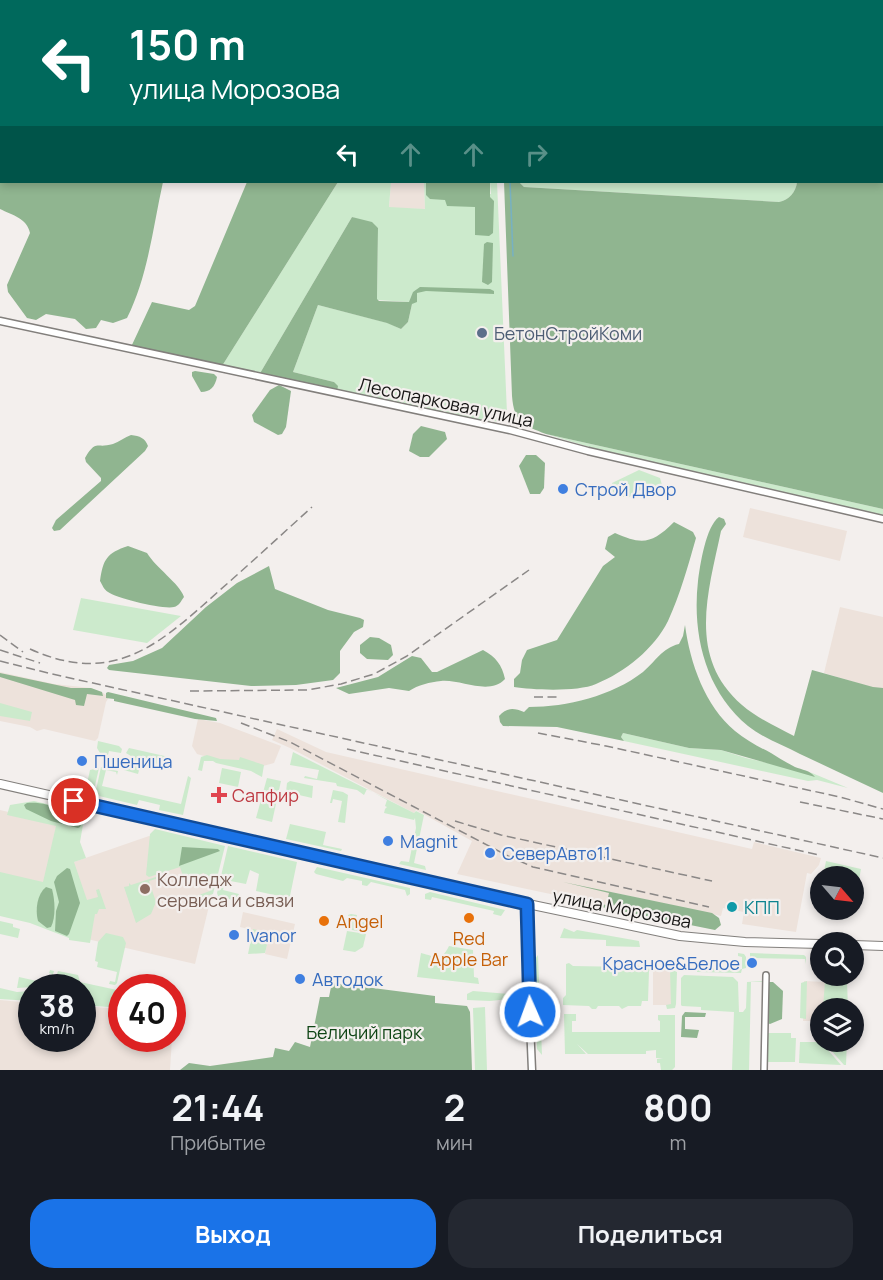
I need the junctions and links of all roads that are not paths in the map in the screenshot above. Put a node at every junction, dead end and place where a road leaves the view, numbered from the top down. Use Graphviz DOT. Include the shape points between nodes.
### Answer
graph roads {
  1 [pos="0,321"];
  2 [pos="883,519"];
  3 [pos="0,784"];
  4 [pos="527,904"];
  5 [pos="810,944"];
  6 [pos="864,945"];
  7 [pos="883,945"];
  8 [pos="766,975"];
  9 [pos="532,1070"];
  10 [pos="764,1070"];
  1 -- 2 [label="street, Лесопарковая улица" via="510,430"];
  3 -- 4 [label="main road, улица Морозова"];
  4 -- 5 [label="main road, улица Морозова" via="680,936"];
  4 -- 9 [label="street"];
  6 -- 7 [label="main road"];
  8 -- 10 [label="street"];
}
